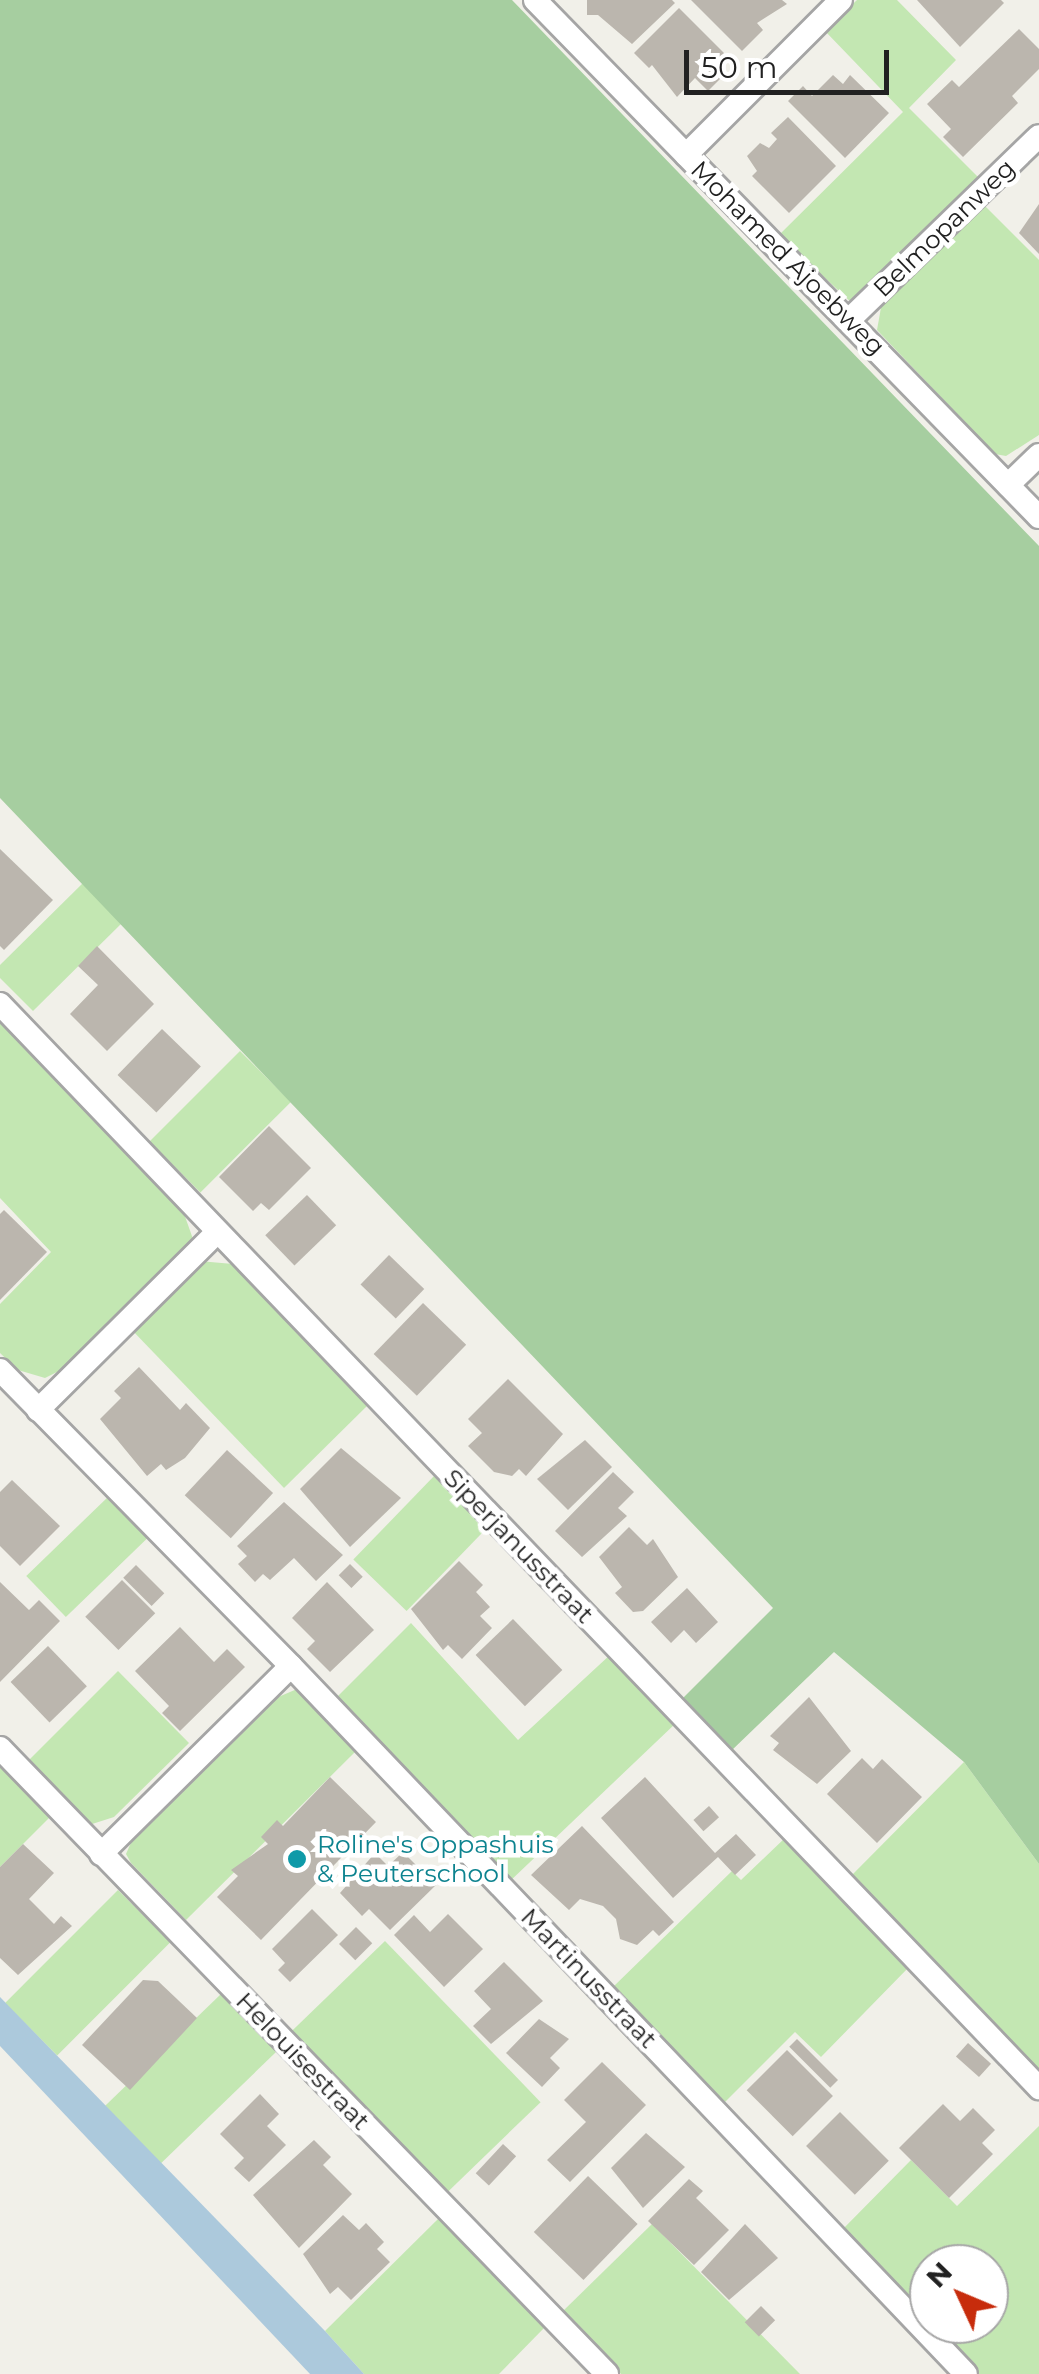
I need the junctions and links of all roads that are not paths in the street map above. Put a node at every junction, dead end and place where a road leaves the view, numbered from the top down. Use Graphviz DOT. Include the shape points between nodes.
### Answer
graph roads {
  1 [pos="535,0"];
  2 [pos="842,0"];
  3 [pos="1039,136"];
  4 [pos="686,154"];
  5 [pos="849,320"];
  6 [pos="1039,455"];
  7 [pos="1008,485"];
  8 [pos="1039,517"];
  9 [pos="0,1004"];
  10 [pos="215,1234"];
  11 [pos="0,1370"];
  12 [pos="38,1410"];
  13 [pos="291,1666"];
  14 [pos="0,1748"];
  15 [pos="101,1854"];
  16 [pos="1039,2088"];
  17 [pos="608,2374"];
  18 [pos="966,2374"];
  1 -- 4 [label="street, Mohamed Ajoebweg"];
  2 -- 4 [label="street"];
  3 -- 5 [label="street, Belmopanweg"];
  4 -- 5 [label="street, Mohamed Ajoebweg"];
  5 -- 7 [label="street, Mohamed Ajoebweg"];
  6 -- 7 [label="street"];
  7 -- 8 [label="street, Mohamed Ajoebweg"];
  9 -- 10 [label="street, Siperjanusstraat"];
  10 -- 12 [label="street"];
  10 -- 16 [label="street, Siperjanusstraat"];
  11 -- 12 [label="street, Martinusstraat"];
  12 -- 13 [label="street, Martinusstraat"];
  13 -- 15 [label="street"];
  13 -- 18 [label="street, Martinusstraat"];
  14 -- 15 [label="street, Helouisestraat"];
  15 -- 17 [label="street, Helouisestraat"];
}
